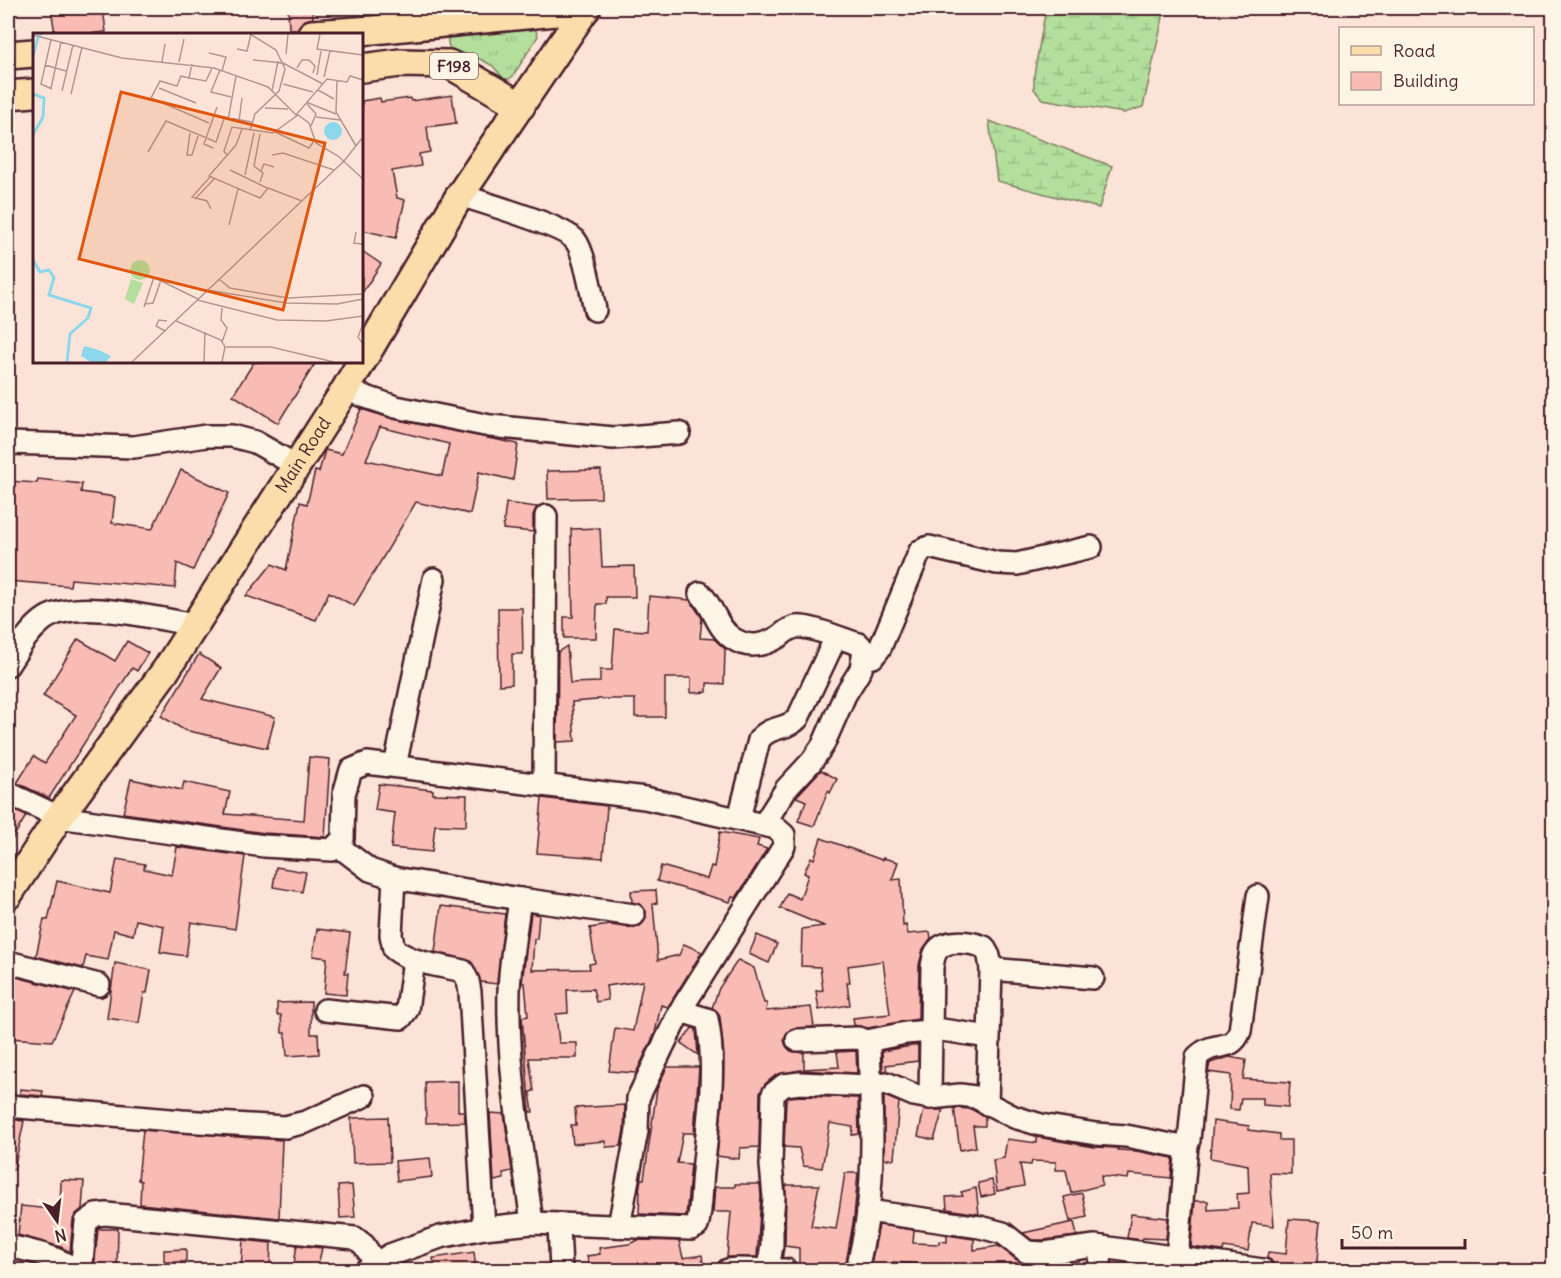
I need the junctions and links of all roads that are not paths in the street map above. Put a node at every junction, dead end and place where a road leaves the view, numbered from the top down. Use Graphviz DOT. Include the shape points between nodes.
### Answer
graph roads {
  1 [pos="586,8"];
  2 [pos="373,30"];
  3 [pos="327,33"];
  4 [pos="33,53"];
  5 [pos="8,55"];
  6 [pos="370,67"];
  7 [pos="33,93"];
  8 [pos="8,95"];
  9 [pos="521,106"];
  10 [pos="460,195"];
  11 [pos="595,310"];
  12 [pos="363,359"];
  13 [pos="361,363"];
  14 [pos="345,390"];
  15 [pos="679,433"];
  16 [pos="8,443"];
  17 [pos="297,466"];
  18 [pos="546,516"];
  19 [pos="1091,547"];
  20 [pos="434,579"];
  21 [pos="700,593"];
  22 [pos="195,625"];
  23 [pos="836,637"];
  24 [pos="862,660"];
  25 [pos="8,665"];
  26 [pos="395,766"];
  27 [pos="544,785"];
  28 [pos="8,793"];
  29 [pos="59,817"];
  30 [pos="739,818"];
  31 [pos="764,824"];
  32 [pos="337,845"];
  33 [pos="394,878"];
  34 [pos="8,895"];
  35 [pos="1258,896"];
  36 [pos="520,900"];
  37 [pos="634,915"];
  38 [pos="414,960"];
  39 [pos="8,962"];
  40 [pos="991,969"];
  41 [pos="1093,978"];
  42 [pos="99,985"];
  43 [pos="325,1010"];
  44 [pos="680,1011"];
  45 [pos="931,1031"];
  46 [pos="989,1037"];
  47 [pos="797,1040"];
  48 [pos="867,1041"];
  49 [pos="870,1086"];
  50 [pos="364,1096"];
  51 [pos="930,1098"];
  52 [pos="987,1104"];
  53 [pos="8,1106"];
  54 [pos="1186,1145"];
  55 [pos="868,1211"];
  56 [pos="532,1224"];
  57 [pos="559,1225"];
  58 [pos="619,1226"];
  59 [pos="484,1228"];
  60 [pos="8,1246"];
  61 [pos="1102,1247"];
  62 [pos="1177,1258"];
  63 [pos="371,1267"];
  64 [pos="78,1270"];
  65 [pos="561,1270"];
  66 [pos="735,1270"];
  67 [pos="768,1270"];
  68 [pos="786,1270"];
  69 [pos="857,1270"];
  70 [pos="1099,1270"];
  71 [pos="1263,1270"];
  1 -- 2 [label="main road"];
  1 -- 9 [label="main road, Main Road"];
  2 -- 3 [label="main road"];
  2 -- 6 [label="main road"];
  4 -- 5 [label="main road"];
  6 -- 9 [label="main road, F198" via="449,64"];
  7 -- 8 [label="main road"];
  9 -- 10 [label="main road, Main Road"];
  10 -- 11 [label="street" via="575,239"];
  10 -- 12 [label="main road, Main Road"];
  13 -- 14 [label="main road, Main Road"];
  14 -- 15 [label="street" via="396,407 490,426 613,438"];
  14 -- 17 [label="main road, Main Road"];
  16 -- 17 [label="street" via="135,447 232,436 255,442"];
  17 -- 22 [label="main road, Main Road"];
  18 -- 27 [label="street"];
  19 -- 24 [label="street" via="1017,564 929,547 920,551 880,648 873,657"];
  20 -- 26 [label="street"];
  21 -- 23 [label="street" via="709,602 721,629 745,645 766,643 795,627"];
  22 -- 25 [label="street" via="110,611 59,612 42,621"];
  22 -- 29 [label="main road, Main Road"];
  23 -- 24 [label="street" via="859,644 864,650"];
  23 -- 30 [label="street" via="798,718 793,724 764,733 759,740"];
  24 -- 31 [label="street" via="823,745 786,789"];
  26 -- 27 [label="street"];
  26 -- 32 [label="street" via="367,763 351,770 344,794 343,839"];
  27 -- 30 [label="street" via="645,798"];
  28 -- 29 [label="street"];
  29 -- 32 [label="street" via="264,846 332,850"];
  29 -- 34 [label="main road, Main Road"];
  30 -- 31 [label="street"];
  31 -- 44 [label="street" via="784,835 784,846"];
  32 -- 33 [label="street" via="370,870"];
  33 -- 36 [label="street"];
  33 -- 38 [label="street" via="394,949"];
  35 -- 54 [label="street" via="1240,1031 1237,1040 1213,1046 1197,1058"];
  36 -- 37 [label="street"];
  36 -- 56 [label="street" via="509,990 510,1027 513,1081"];
  38 -- 43 [label="street" via="407,1010 400,1018"];
  38 -- 59 [label="street" via="463,971 468,981"];
  39 -- 42 [label="street"];
  40 -- 41 [label="street"];
  40 -- 45 [label="street" via="984,946 940,946 932,967"];
  40 -- 46 [label="street"];
  44 -- 58 [label="street" via="638,1098 637,1131"];
  44 -- 58 [label="street" via="707,1019 710,1035 712,1061 698,1223 691,1229"];
  45 -- 46 [label="street"];
  45 -- 48 [label="street"];
  45 -- 51 [label="street"];
  46 -- 52 [label="street"];
  47 -- 48 [label="street"];
  48 -- 49 [label="street"];
  49 -- 51 [label="street" via="886,1083"];
  49 -- 55 [label="street" via="872,1157"];
  49 -- 67 [label="street" via="800,1083 784,1086 773,1094 774,1197"];
  50 -- 53 [label="street" via="306,1122 285,1127"];
  51 -- 52 [label="street" via="960,1095"];
  52 -- 54 [label="street" via="1041,1125"];
  54 -- 62 [label="street"];
  55 -- 61 [label="street" via="980,1227 1003,1233 1027,1252"];
  55 -- 69 [label="street"];
  56 -- 57 [label="street"];
  56 -- 59 [label="street"];
  57 -- 58 [label="street"];
  57 -- 65 [label="street"];
  59 -- 63 [label="street" via="440,1237 390,1255"];
  60 -- 64 [label="street" via="36,1251"];
  61 -- 62 [label="street"];
  61 -- 70 [label="street"];
  62 -- 71 [label="street"];
  63 -- 64 [label="street" via="364,1245 355,1238 106,1214 86,1222"];
  66 -- 67 [label="street"];
  67 -- 68 [label="street"];
}
